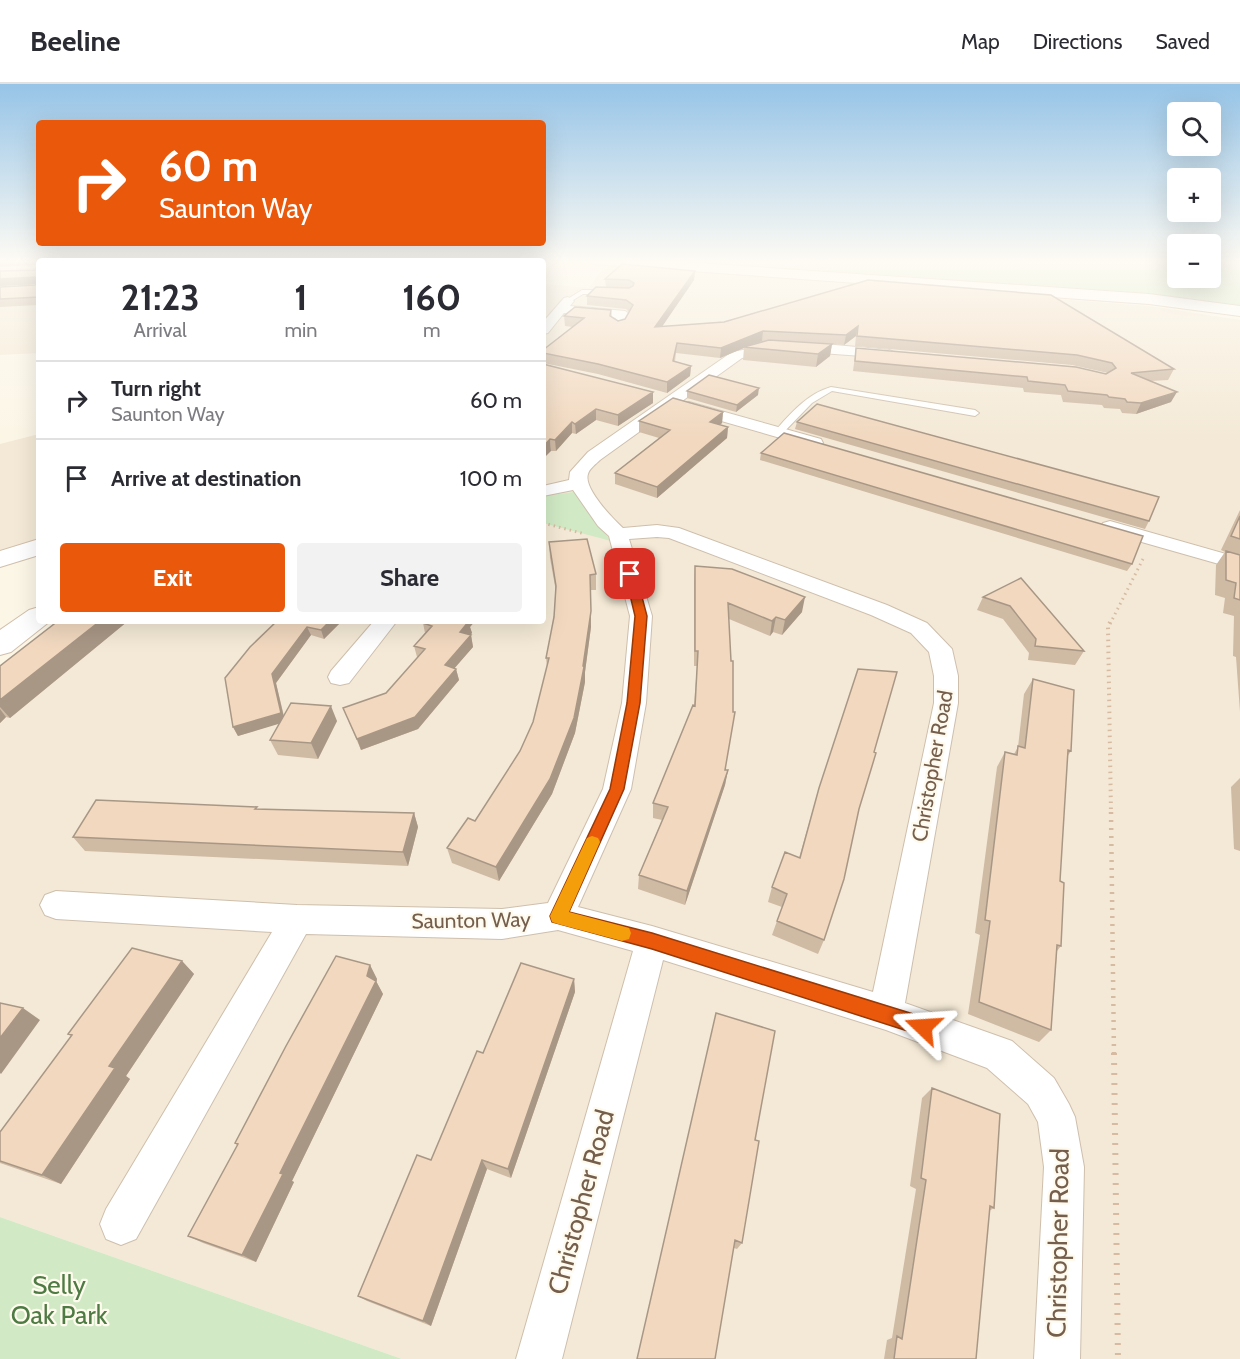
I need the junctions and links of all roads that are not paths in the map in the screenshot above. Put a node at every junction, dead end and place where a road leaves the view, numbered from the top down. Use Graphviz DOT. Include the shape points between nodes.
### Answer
graph roads {
  1 [pos="622,320"];
  2 [pos="618,324"];
  3 [pos="899,355"];
  4 [pos="658,398"];
  5 [pos="975,413"];
  6 [pos="778,433"];
  7 [pos="835,449"];
  8 [pos="578,484"];
  9 [pos="546,490"];
  10 [pos="1096,523"];
  11 [pos="618,534"];
  12 [pos="36,548"];
  13 [pos="36,554"];
  14 [pos="3,558"];
  15 [pos="1240,564"];
  16 [pos="36,618"];
  17 [pos="384,624"];
  18 [pos="0,645"];
  19 [pos="340,677"];
  20 [pos="56,906"];
  21 [pos="558,916"];
  22 [pos="297,919"];
  23 [pos="652,941"];
  24 [pos="886,1013"];
  25 [pos="121,1224"];
  26 [pos="539,1359"];
  27 [pos="1057,1359"];
  1 -- 2 [label="street"];
  3 -- 4 [label="street" via="819,347 762,347 728,360"];
  4 -- 6 [label="street"];
  4 -- 8 [label="street" via="579,472"];
  5 -- 6 [label="lane" via="831,389 798,411"];
  6 -- 7 [label="street"];
  8 -- 9 [label="street"];
  8 -- 11 [label="street, Saunton Way"];
  10 -- 15 [label="street"];
  11 -- 21 [label="street, Saunton Way" via="641,616 634,703 617,789"];
  11 -- 24 [label="street, Christopher Road" via="672,532 879,610 919,628 939,649 946,676 946,703"];
  12 -- 14 [label="street"];
  13 -- 14 [label="street"];
  16 -- 18 [label="street"];
  17 -- 19 [label="street"];
  20 -- 22 [label="street, Saunton Way"];
  21 -- 22 [label="street, Saunton Way" via="502,924"];
  21 -- 23 [label="street, Christopher Road"];
  22 -- 25 [label="street"];
  23 -- 24 [label="street, Christopher Road"];
  23 -- 26 [label="street, Christopher Road"];
  24 -- 27 [label="street, Christopher Road" via="999,1054 1041,1091 1056,1117 1064,1167"];
}
